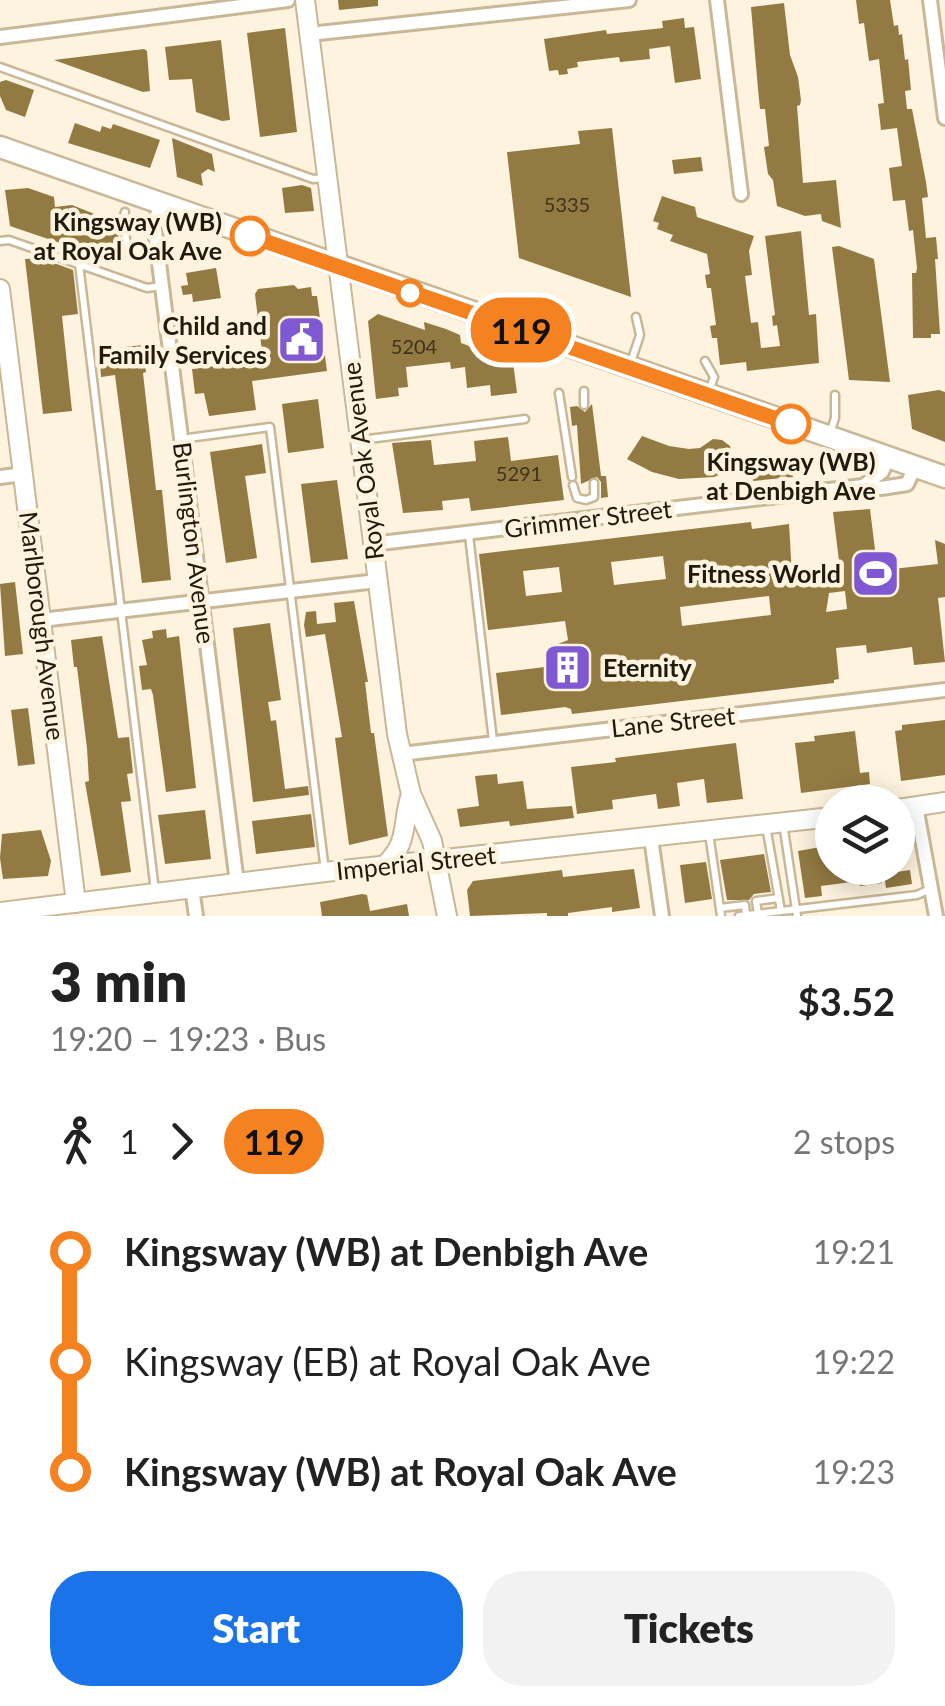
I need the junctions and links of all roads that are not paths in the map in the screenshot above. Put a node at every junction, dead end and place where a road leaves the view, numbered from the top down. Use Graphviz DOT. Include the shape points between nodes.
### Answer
graph roads {
  1 [pos="288,0"];
  2 [pos="305,0"];
  3 [pos="629,0"];
  4 [pos="717,0"];
  5 [pos="930,0"];
  6 [pos="611,1"];
  7 [pos="504,6"];
  8 [pos="309,34"];
  9 [pos="0,36"];
  10 [pos="0,67"];
  11 [pos="945,118"];
  12 [pos="0,148"];
  13 [pos="326,178"];
  14 [pos="740,194"];
  15 [pos="161,204"];
  16 [pos="126,212"];
  17 [pos="0,241"];
  18 [pos="128,252"];
  19 [pos="79,264"];
  20 [pos="339,268"];
  21 [pos="161,286"];
  22 [pos="0,290"];
  23 [pos="636,318"];
  24 [pos="705,360"];
  25 [pos="628,368"];
  26 [pos="584,391"];
  27 [pos="559,393"];
  28 [pos="707,395"];
  29 [pos="835,395"];
  30 [pos="584,405"];
  31 [pos="525,419"];
  32 [pos="828,436"];
  33 [pos="181,439"];
  34 [pos="360,440"];
  35 [pos="889,458"];
  36 [pos="916,466"];
  37 [pos="23,474"];
  38 [pos="0,477"];
  39 [pos="945,477"];
  40 [pos="594,483"];
  41 [pos="863,486"];
  42 [pos="468,533"];
  43 [pos="372,544"];
  44 [pos="377,581"];
  45 [pos="290,591"];
  46 [pos="201,602"];
  47 [pos="120,611"];
  48 [pos="41,620"];
  49 [pos="945,690"];
  50 [pos="493,742"];
  51 [pos="400,754"];
  52 [pos="411,794"];
  53 [pos="945,802"];
  54 [pos="915,807"];
  55 [pos="815,818"];
  56 [pos="774,824"];
  57 [pos="915,828"];
  58 [pos="708,832"];
  59 [pos="651,838"];
  60 [pos="436,859"];
  61 [pos="385,865"];
  62 [pos="325,872"];
  63 [pos="236,883"];
  64 [pos="938,887"];
  65 [pos="192,888"];
  66 [pos="155,892"];
  67 [pos="779,898"];
  68 [pos="76,902"];
  69 [pos="781,911"];
  70 [pos="0,912"];
  71 [pos="720,912"];
  72 [pos="796,912"];
  73 [pos="758,914"];
  74 [pos="196,916"];
  75 [pos="446,916"];
  76 [pos="662,916"];
  77 [pos="743,916"];
  78 [pos="936,916"];
  1 -- 9 [label="street"];
  2 -- 8 [label="main road, Royal Oak Avenue"];
  3 -- 6 [label="street"];
  4 -- 14 [label="street"];
  5 -- 11 [label="street"];
  6 -- 7 [label="street"];
  7 -- 8 [label="street"];
  8 -- 13 [label="main road, Royal Oak Avenue"];
  10 -- 13 [label="lane" via="313,180"];
  12 -- 15 [label="main road"];
  13 -- 20 [label="main road, Royal Oak Avenue"];
  15 -- 20 [label="main road"];
  15 -- 21 [label="street, Burlington Avenue" via="154,223"];
  16 -- 18 [label="lane"];
  17 -- 19 [label="lane"];
  19 -- 21 [label="lane" via="147,288"];
  19 -- 47 [label="lane"];
  20 -- 25 [label="main road"];
  20 -- 34 [label="main road, Royal Oak Avenue"];
  21 -- 33 [label="street, Burlington Avenue"];
  22 -- 37 [label="main road, Marlborough Avenue"];
  23 -- 25 [label="lane" via="640,334"];
  24 -- 28 [label="lane" via="714,377"];
  25 -- 28 [label="main road"];
  26 -- 30 [label="lane"];
  27 -- 40 [label="lane" via="577,498 594,497"];
  28 -- 32 [label="main road"];
  29 -- 32 [label="lane"];
  31 -- 34 [label="lane"];
  32 -- 35 [label="main road"];
  33 -- 45 [label="lane" via="270,428"];
  33 -- 46 [label="street, Burlington Avenue"];
  34 -- 43 [label="main road, Royal Oak Avenue"];
  35 -- 36 [label="main road"];
  35 -- 41 [label="street"];
  36 -- 39 [label="main road"];
  36 -- 41 [label="street, Grimmer Street" via="907,484"];
  37 -- 38 [label="street"];
  37 -- 48 [label="main road, Marlborough Avenue"];
  41 -- 42 [label="street, Grimmer Street"];
  42 -- 43 [label="street, Grimmer Street"];
  42 -- 50 [label="lane"];
  43 -- 44 [label="main road, Royal Oak Avenue"];
  44 -- 45 [label="street"];
  44 -- 51 [label="main road, Royal Oak Avenue"];
  45 -- 46 [label="street"];
  45 -- 62 [label="lane"];
  46 -- 47 [label="street"];
  46 -- 63 [label="street, Burlington Avenue"];
  47 -- 48 [label="street"];
  47 -- 66 [label="lane"];
  48 -- 68 [label="main road, Marlborough Avenue"];
  49 -- 50 [label="street, Lane Street"];
  50 -- 51 [label="street, Lane Street"];
  51 -- 52 [label="main road, Royal Oak Avenue"];
  52 -- 60 [label="main road, Royal Oak Avenue"];
  52 -- 61 [label="main road" via="403,844"];
  53 -- 54 [label="main road"];
  55 -- 56 [label="main road, Imperial Street"];
  56 -- 58 [label="main road, Imperial Street"];
  56 -- 67 [label="lane"];
  56 -- 72 [label="lane"];
  57 -- 64 [label="street"];
  58 -- 59 [label="main road, Imperial Street"];
  58 -- 71 [label="lane"];
  59 -- 60 [label="main road, Imperial Street"];
  59 -- 76 [label="street"];
  60 -- 61 [label="main road, Imperial Street"];
  60 -- 75 [label="main road, Royal Oak Avenue"];
  61 -- 62 [label="main road, Imperial Street"];
  62 -- 63 [label="main road, Imperial Street"];
  63 -- 65 [label="main road, Imperial Street"];
  64 -- 72 [label="lane"];
  64 -- 78 [label="street"];
  65 -- 66 [label="main road, Imperial Street"];
  65 -- 74 [label="street"];
  66 -- 68 [label="main road, Imperial Street"];
  67 -- 69 [label="lane"];
  67 -- 73 [label="lane" via="756,901"];
  68 -- 70 [label="main road, Imperial Street"];
  69 -- 72 [label="lane"];
  69 -- 73 [label="lane"];
  71 -- 77 [label="lane" via="745,905"];
  73 -- 77 [label="lane"];
}
